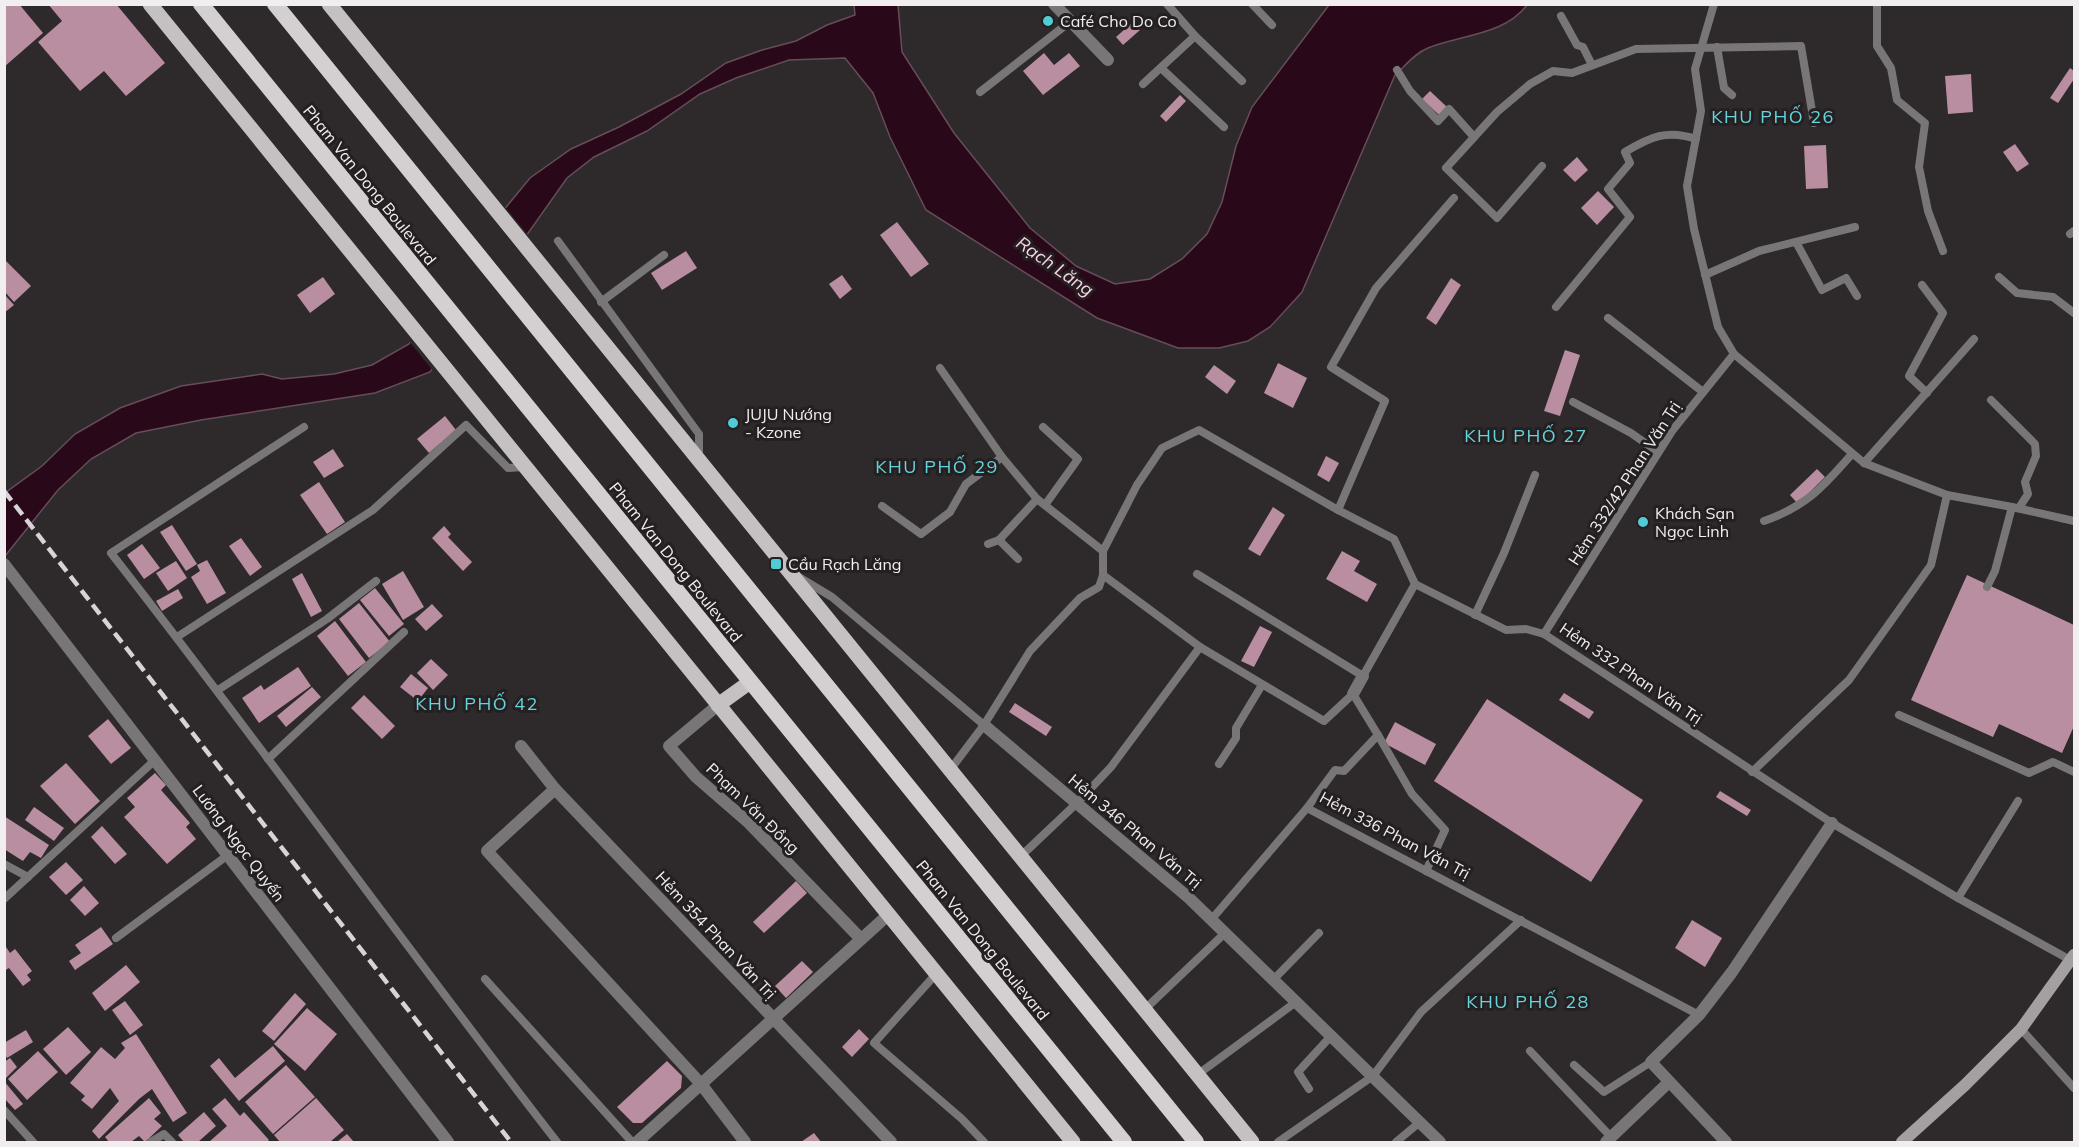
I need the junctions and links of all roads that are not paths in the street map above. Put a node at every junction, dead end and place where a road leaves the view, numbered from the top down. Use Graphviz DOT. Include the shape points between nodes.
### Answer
graph roads {
  1 [pos="150,4"];
  2 [pos="201,4"];
  3 [pos="274,4"];
  4 [pos="329,4"];
  5 [pos="1054,4"];
  6 [pos="1167,4"];
  7 [pos="1252,4"];
  8 [pos="1714,4"];
  9 [pos="1877,4"];
  10 [pos="1562,16"];
  11 [pos="1071,21"];
  12 [pos="1272,25"];
  13 [pos="1195,36"];
  14 [pos="1702,47"];
  15 [pos="1717,47"];
  16 [pos="1108,60"];
  17 [pos="1592,65"];
  18 [pos="1161,68"];
  19 [pos="1397,70"];
  20 [pos="1242,81"];
  21 [pos="1143,84"];
  22 [pos="980,92"];
  23 [pos="1732,95"];
  24 [pos="1814,123"];
  25 [pos="1224,127"];
  26 [pos="1474,137"];
  27 [pos="1696,139"];
  28 [pos="1542,166"];
  29 [pos="1454,198"];
  30 [pos="1855,228"];
  31 [pos="558,241"];
  32 [pos="1796,242"];
  33 [pos="1943,251"];
  34 [pos="664,255"];
  35 [pos="1705,275"];
  36 [pos="2000,277"];
  37 [pos="1922,285"];
  38 [pos="1857,296"];
  39 [pos="601,302"];
  40 [pos="1556,307"];
  41 [pos="2074,313"];
  42 [pos="1608,318"];
  43 [pos="1974,339"];
  44 [pos="1734,354"];
  45 [pos="940,368"];
  46 [pos="1703,392"];
  47 [pos="1927,393"];
  48 [pos="1991,400"];
  49 [pos="1573,402"];
  50 [pos="304,427"];
  51 [pos="1043,427"];
  52 [pos="1659,452"];
  53 [pos="1852,454"];
  54 [pos="1002,457"];
  55 [pos="699,460"];
  56 [pos="520,462"];
  57 [pos="1863,463"];
  58 [pos="1535,475"];
  59 [pos="1947,495"];
  60 [pos="1041,502"];
  61 [pos="882,507"];
  62 [pos="2016,507"];
  63 [pos="1338,510"];
  64 [pos="1764,521"];
  65 [pos="2074,521"];
  66 [pos="999,540"];
  67 [pos="988,544"];
  68 [pos="1103,551"];
  69 [pos="1018,559"];
  70 [pos="8,569"];
  71 [pos="788,570"];
  72 [pos="1197,574"];
  73 [pos="1103,575"];
  74 [pos="376,581"];
  75 [pos="1415,584"];
  76 [pos="1987,586"];
  77 [pos="1475,615"];
  78 [pos="404,632"];
  79 [pos="1544,634"];
  80 [pos="177,637"];
  81 [pos="1200,647"];
  82 [pos="1363,676"];
  83 [pos="750,682"];
  84 [pos="1262,685"];
  85 [pos="218,690"];
  86 [pos="1353,694"];
  87 [pos="718,705"];
  88 [pos="1899,715"];
  89 [pos="984,725"];
  90 [pos="1378,735"];
  91 [pos="521,746"];
  92 [pos="268,759"];
  93 [pos="155,760"];
  94 [pos="1219,764"];
  95 [pos="950,770"];
  96 [pos="1752,772"];
  97 [pos="2074,772"];
  98 [pos="555,789"];
  99 [pos="2018,801"];
  100 [pos="1077,803"];
  101 [pos="1307,807"];
  102 [pos="1832,823"];
  103 [pos="228,855"];
  104 [pos="1020,857"];
  105 [pos="4,864"];
  106 [pos="1426,871"];
  107 [pos="28,877"];
  108 [pos="1958,898"];
  109 [pos="4,899"];
  110 [pos="888,915"];
  111 [pos="1211,920"];
  112 [pos="1521,920"];
  113 [pos="1225,933"];
  114 [pos="1319,933"];
  115 [pos="116,938"];
  116 [pos="861,939"];
  117 [pos="2073,959"];
  118 [pos="936,974"];
  119 [pos="485,979"];
  120 [pos="1273,980"];
  121 [pos="1296,1002"];
  122 [pos="1144,1010"];
  123 [pos="1699,1015"];
  124 [pos="772,1019"];
  125 [pos="2021,1029"];
  126 [pos="1331,1036"];
  127 [pos="1530,1052"];
  128 [pos="1651,1062"];
  129 [pos="1574,1065"];
  130 [pos="1197,1075"];
  131 [pos="1373,1076"];
  132 [pos="1669,1082"];
  133 [pos="701,1084"];
  134 [pos="2074,1088"];
  135 [pos="1308,1089"];
  136 [pos="4,1110"];
  137 [pos="1420,1122"];
  138 [pos="1608,1140"];
  139 [pos="1905,1142"];
  140 [pos="33,1143"];
  141 [pos="151,1143"];
  142 [pos="172,1143"];
  143 [pos="448,1143"];
  144 [pos="556,1143"];
  145 [pos="632,1143"];
  146 [pos="637,1143"];
  147 [pos="746,1143"];
  148 [pos="891,1143"];
  149 [pos="984,1143"];
  150 [pos="1073,1143"];
  151 [pos="1124,1143"];
  152 [pos="1196,1143"];
  153 [pos="1252,1143"];
  154 [pos="1278,1143"];
  155 [pos="1396,1143"];
  156 [pos="1440,1143"];
  157 [pos="1726,1143"];
  1 -- 56 [label="main road"];
  2 -- 83 [label="highway, Pham Van Dong Boulevard"];
  3 -- 152 [label="highway"];
  4 -- 55 [label="main road"];
  5 -- 11 [label="street"];
  6 -- 13 [label="lane"];
  7 -- 12 [label="lane"];
  8 -- 14 [label="lane"];
  9 -- 33 [label="lane" via="1876,45 1891,68 1897,100 1925,123 1918,167"];
  10 -- 17 [label="lane"];
  11 -- 16 [label="street"];
  11 -- 22 [label="lane"];
  13 -- 18 [label="lane"];
  13 -- 20 [label="lane"];
  14 -- 15 [label="lane"];
  14 -- 17 [label="lane" via="1636,49"];
  14 -- 27 [label="lane" via="1695,69 1701,111"];
  15 -- 23 [label="lane" via="1724,88"];
  15 -- 24 [label="lane" via="1801,46"];
  17 -- 26 [label="lane" via="1572,73 1553,71 1530,84"];
  18 -- 21 [label="lane"];
  18 -- 25 [label="lane"];
  19 -- 26 [label="lane" via="1410,91 1438,121 1449,109"];
  26 -- 28 [label="lane" via="1446,168 1497,218"];
  27 -- 35 [label="lane" via="1687,186"];
  27 -- 40 [label="lane" via="1679,133 1660,135 1625,153 1629,163 1608,189 1630,217"];
  29 -- 63 [label="lane" via="1376,288 1331,367 1385,401"];
  30 -- 32 [label="lane"];
  31 -- 39 [label="lane"];
  32 -- 35 [label="lane" via="1759,252"];
  32 -- 38 [label="lane" via="1822,290 1846,278"];
  34 -- 39 [label="lane"];
  35 -- 44 [label="lane" via="1718,327"];
  36 -- 41 [label="lane" via="2017,293 2053,297"];
  37 -- 47 [label="lane" via="1943,313 1909,376"];
  39 -- 55 [label="lane" via="699,434"];
  42 -- 46 [label="lane"];
  43 -- 47 [label="lane"];
  44 -- 46 [label="lane, Hẻm 332/42 Phan Văn Trị"];
  44 -- 53 [label="lane"];
  45 -- 54 [label="lane"];
  46 -- 52 [label="lane, Hẻm 332/42 Phan Văn Trị"];
  47 -- 57 [label="lane"];
  48 -- 62 [label="lane" via="2035,444 2036,456 2025,482 2028,494"];
  49 -- 52 [label="lane"];
  50 -- 80 [label="lane" via="111,553"];
  51 -- 60 [label="lane" via="1078,459"];
  52 -- 79 [label="lane, Hẻm 332/42 Phan Văn Trị"];
  53 -- 57 [label="lane"];
  53 -- 64 [label="lane" via="1809,500"];
  54 -- 60 [label="lane"];
  54 -- 61 [label="lane" via="966,484 950,512 921,534"];
  55 -- 71 [label="main road"];
  56 -- 80 [label="lane" via="508,468 466,425 373,510"];
  56 -- 87 [label="main road"];
  57 -- 59 [label="lane"];
  58 -- 77 [label="lane"];
  59 -- 62 [label="lane"];
  59 -- 96 [label="lane" via="1931,565 1849,680"];
  60 -- 66 [label="lane"];
  60 -- 68 [label="lane"];
  62 -- 65 [label="lane"];
  62 -- 76 [label="lane"];
  63 -- 68 [label="lane" via="1199,430 1161,448"];
  63 -- 75 [label="lane" via="1394,539"];
  66 -- 67 [label="lane"];
  66 -- 69 [label="lane"];
  68 -- 73 [label="lane"];
  70 -- 93 [label="street, Lương Ngọc Quyến"];
  71 -- 89 [label="lane, Hẻm 346 Phan Văn Trị" via="832,597"];
  71 -- 95 [label="main road"];
  72 -- 82 [label="lane"];
  73 -- 81 [label="lane"];
  73 -- 89 [label="lane" via="1099,587 1080,598 1030,651"];
  74 -- 85 [label="lane" via="327,619"];
  75 -- 77 [label="lane, Hẻm 332 Phan Văn Trị"];
  75 -- 82 [label="lane"];
  77 -- 79 [label="lane, Hẻm 332 Phan Văn Trị" via="1506,630 1526,628"];
  78 -- 92 [label="lane"];
  79 -- 96 [label="lane, Hẻm 332 Phan Văn Trị"];
  80 -- 85 [label="lane"];
  81 -- 84 [label="lane"];
  81 -- 100 [label="lane" via="1111,767"];
  82 -- 86 [label="street"];
  83 -- 87 [label="main road"];
  83 -- 151 [label="highway, Pham Van Dong Boulevard"];
  84 -- 86 [label="lane" via="1324,721"];
  84 -- 94 [label="lane"];
  85 -- 92 [label="lane"];
  86 -- 90 [label="lane"];
  87 -- 110 [label="main road"];
  87 -- 116 [label="street, Phạm Văn Đồng" via="669,746"];
  88 -- 97 [label="lane" via="2029,773 2053,762"];
  89 -- 95 [label="lane"];
  89 -- 100 [label="street, Hẻm 346 Phan Văn Trị"];
  90 -- 101 [label="lane, Hẻm 336 Phan Văn Trị" via="1344,771 1335,770"];
  90 -- 106 [label="lane" via="1412,794 1445,830"];
  91 -- 98 [label="street, Hẻm 354 Phan Văn Trị"];
  92 -- 144 [label="lane"];
  93 -- 103 [label="street, Lương Ngọc Quyến"];
  93 -- 107 [label="lane"];
  95 -- 104 [label="main road"];
  96 -- 102 [label="lane, Hẻm 332 Phan Văn Trị"];
  98 -- 124 [label="street, Hẻm 354 Phan Văn Trị"];
  98 -- 133 [label="street" via="486,851"];
  99 -- 108 [label="lane"];
  100 -- 104 [label="lane"];
  100 -- 111 [label="street, Hẻm 346 Phan Văn Trị"];
  101 -- 106 [label="lane, Hẻm 336 Phan Văn Trị"];
  101 -- 111 [label="lane"];
  102 -- 108 [label="lane, Hẻm 332 Phan Văn Trị"];
  102 -- 123 [label="street"];
  103 -- 115 [label="lane"];
  103 -- 143 [label="street, Lương Ngọc Quyến"];
  104 -- 122 [label="main road"];
  105 -- 107 [label="lane"];
  106 -- 112 [label="lane, Hẻm 336 Phan Văn Trị"];
  107 -- 109 [label="lane"];
  108 -- 117 [label="lane, Hẻm 332 Phan Văn Trị"];
  110 -- 116 [label="street"];
  110 -- 118 [label="main road"];
  111 -- 113 [label="street, Hẻm 346 Phan Văn Trị"];
  112 -- 123 [label="lane, Hẻm 336 Phan Văn Trị"];
  112 -- 131 [label="lane" via="1421,1012"];
  113 -- 120 [label="street, Hẻm 346 Phan Văn Trị"];
  113 -- 122 [label="lane"];
  114 -- 120 [label="lane"];
  116 -- 124 [label="street"];
  117 -- 125 [label="main road"];
  118 -- 149 [label="lane" via="874,1043"];
  118 -- 150 [label="main road"];
  119 -- 145 [label="lane"];
  120 -- 121 [label="street, Hẻm 346 Phan Văn Trị"];
  121 -- 126 [label="street, Hẻm 346 Phan Văn Trị"];
  121 -- 130 [label="lane"];
  122 -- 130 [label="main road"];
  123 -- 128 [label="street"];
  124 -- 133 [label="street"];
  124 -- 148 [label="street, Hẻm 354 Phan Văn Trị"];
  125 -- 134 [label="lane"];
  125 -- 139 [label="main road"];
  126 -- 131 [label="street, Hẻm 346 Phan Văn Trị"];
  126 -- 135 [label="lane" via="1298,1072"];
  127 -- 138 [label="lane"];
  128 -- 129 [label="lane" via="1604,1092"];
  128 -- 132 [label="street"];
  130 -- 153 [label="main road"];
  131 -- 137 [label="street, Hẻm 346 Phan Văn Trị"];
  131 -- 154 [label="lane"];
  132 -- 138 [label="street"];
  132 -- 157 [label="street"];
  133 -- 146 [label="street"];
  133 -- 147 [label="street"];
  136 -- 140 [label="lane"];
  137 -- 155 [label="lane"];
  137 -- 156 [label="street, Hẻm 346 Phan Văn Trị"];
  141 -- 142 [label="lane" via="164,1134"];
}
